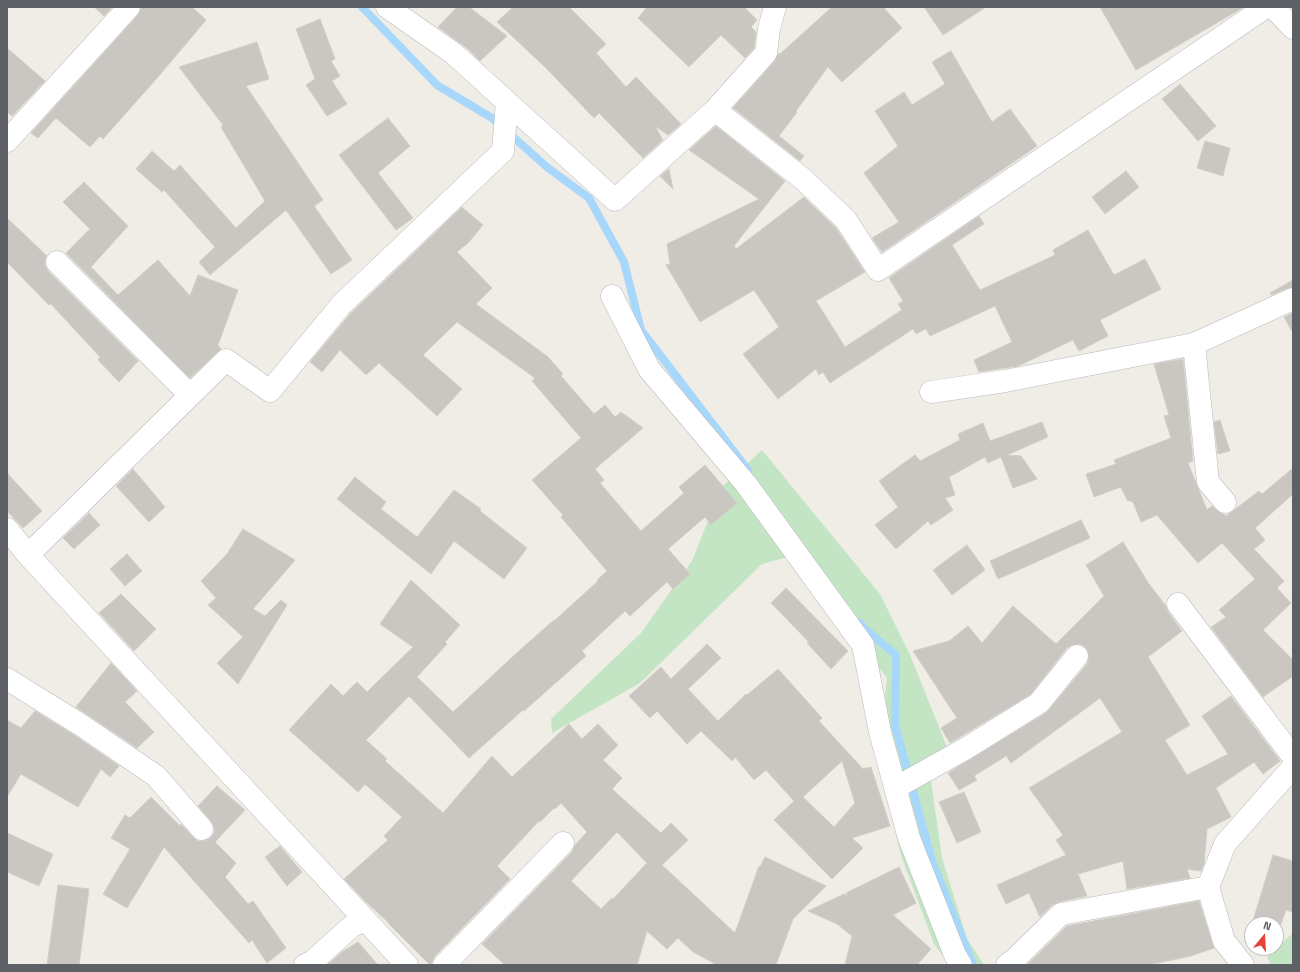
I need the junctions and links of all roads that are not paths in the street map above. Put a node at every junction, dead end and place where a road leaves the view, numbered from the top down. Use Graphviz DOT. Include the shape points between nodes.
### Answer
graph roads {
  1 [pos="129,7"];
  2 [pos="387,7"];
  3 [pos="775,7"];
  4 [pos="1266,7"];
  5 [pos="1273,7"];
  6 [pos="1293,28"];
  7 [pos="507,102"];
  8 [pos="715,110"];
  9 [pos="7,141"];
  10 [pos="57,262"];
  11 [pos="612,296"];
  12 [pos="1293,299"];
  13 [pos="1194,344"];
  14 [pos="930,392"];
  15 [pos="190,395"];
  16 [pos="1225,502"];
  17 [pos="7,529"];
  18 [pos="28,555"];
  19 [pos="1178,604"];
  20 [pos="1077,656"];
  21 [pos="7,679"];
  22 [pos="1290,746"];
  23 [pos="1293,767"];
  24 [pos="896,788"];
  25 [pos="202,829"];
  26 [pos="564,843"];
  27 [pos="1208,887"];
  28 [pos="365,920"];
  29 [pos="305,965"];
  30 [pos="407,965"];
  31 [pos="444,965"];
  32 [pos="962,965"];
  33 [pos="1006,965"];
  34 [pos="1243,965"];
  1 -- 9 [label="street"];
  2 -- 7 [label="street" via="453,53"];
  3 -- 8 [label="street" via="766,53"];
  4 -- 8 [label="street" via="878,270 841,215 804,179"];
  5 -- 6 [label="street"];
  7 -- 8 [label="street" via="615,200"];
  7 -- 15 [label="street" via="503,151 342,304 270,391 226,360"];
  10 -- 15 [label="street"];
  11 -- 24 [label="street" via="649,369 746,484 864,645 880,732"];
  12 -- 13 [label="street"];
  13 -- 14 [label="street" via="1005,381"];
  13 -- 16 [label="street" via="1208,482"];
  15 -- 18 [label="street"];
  17 -- 18 [label="street"];
  18 -- 28 [label="street"];
  19 -- 22 [label="street"];
  20 -- 24 [label="street" via="1039,703"];
  21 -- 25 [label="street" via="156,776"];
  23 -- 27 [label="street" via="1225,844"];
  24 -- 32 [label="street" via="909,838 955,955"];
  26 -- 31 [label="street"];
  27 -- 33 [label="street" via="1061,914"];
  27 -- 34 [label="street" via="1224,941"];
  28 -- 29 [label="street" via="352,926 313,961"];
  28 -- 30 [label="street"];
}
